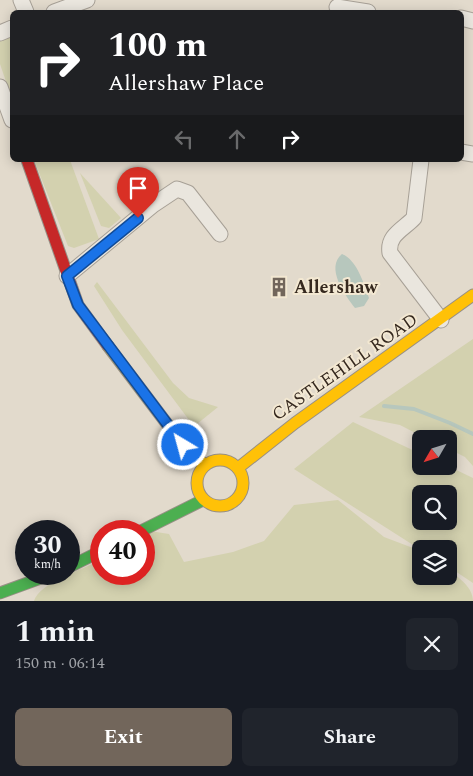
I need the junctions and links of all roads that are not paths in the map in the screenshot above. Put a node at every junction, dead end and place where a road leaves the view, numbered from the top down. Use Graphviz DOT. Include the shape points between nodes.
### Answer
graph roads {
  1 [pos="87,0"];
  2 [pos="337,7"];
  3 [pos="60,10"];
  4 [pos="356,10"];
  5 [pos="0,87"];
  6 [pos="10,114"];
  7 [pos="28,162"];
  8 [pos="421,162"];
  9 [pos="220,234"];
  10 [pos="67,276"];
  11 [pos="473,296"];
  12 [pos="441,320"];
  13 [pos="205,465"];
  14 [pos="238,468"];
  15 [pos="196,481"];
  16 [pos="203,500"];
  17 [pos="172,515"];
  18 [pos="155,524"];
  19 [pos="35,585"];
  20 [pos="0,593"];
  21 [pos="19,595"];
  1 -- 3 [label="street"];
  2 -- 4 [label="street"];
  5 -- 6 [label="street"];
  7 -- 10 [label="main road"];
  8 -- 12 [label="street" via="414,218 394,236 389,247 390,253"];
  9 -- 10 [label="street" via="188,193 177,189"];
  10 -- 13 [label="main road" via="78,305 183,445"];
  11 -- 12 [label="main road, CASTLEHILL ROAD"];
  12 -- 14 [label="main road, CASTLEHILL ROAD" via="273,439"];
  13 -- 14 [label="main road" via="218,460"];
  13 -- 15 [label="main road"];
  14 -- 16 [label="main road" via="243,487 238,499 219,507"];
  15 -- 16 [label="main road"];
  15 -- 17 [label="main road"];
  16 -- 17 [label="main road"];
  17 -- 18 [label="main road"];
  19 -- 21 [label="main road"];
  20 -- 21 [label="main road"];
}
